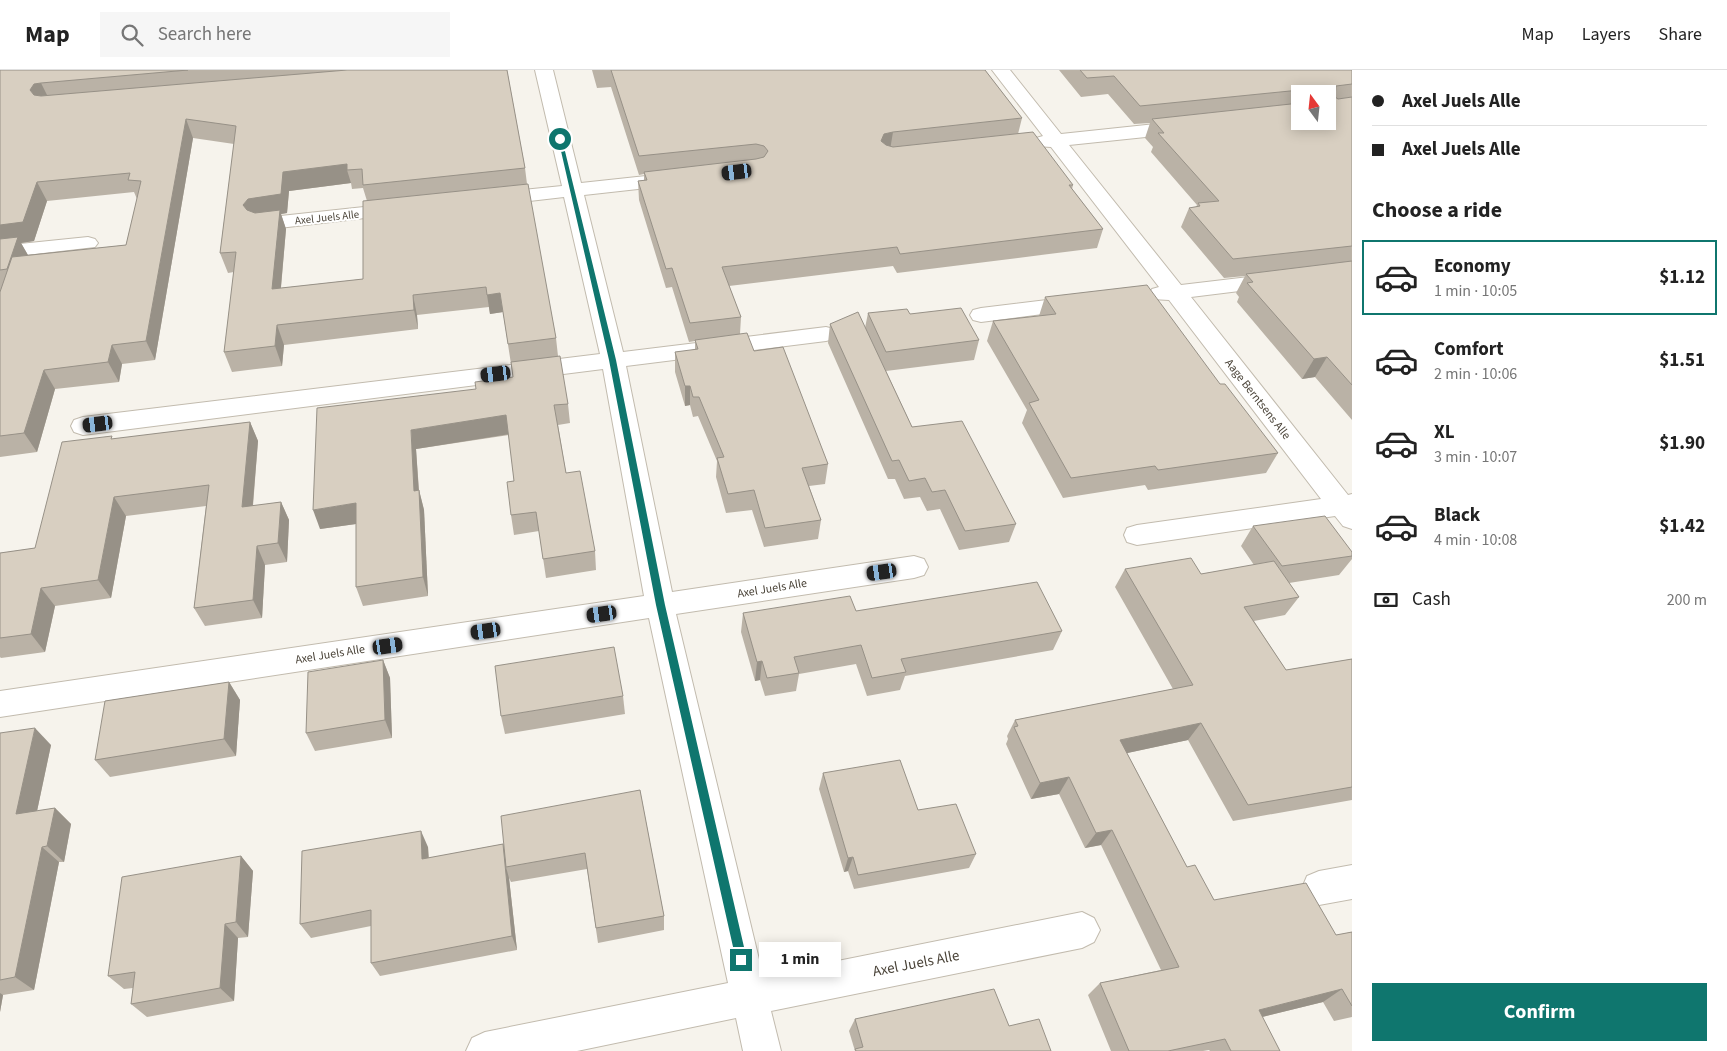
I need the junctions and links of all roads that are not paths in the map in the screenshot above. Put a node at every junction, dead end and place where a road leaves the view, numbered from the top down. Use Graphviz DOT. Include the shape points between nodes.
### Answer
graph roads {
  1 [pos="544,70"];
  2 [pos="1001,70"];
  3 [pos="1202,125"];
  4 [pos="1056,140"];
  5 [pos="1027,143"];
  6 [pos="697,177"];
  7 [pos="571,191"];
  8 [pos="475,201"];
  9 [pos="417,207"];
  10 [pos="262,224"];
  11 [pos="88,243"];
  12 [pos="0,252"];
  13 [pos="1352,271"];
  14 [pos="1175,292"];
  15 [pos="1136,296"];
  16 [pos="1097,301"];
  17 [pos="980,315"];
  18 [pos="826,334"];
  19 [pos="612,360"];
  20 [pos="83,426"];
  21 [pos="1349,510"];
  22 [pos="1137,535"];
  23 [pos="914,567"];
  24 [pos="660,605"];
  25 [pos="0,704"];
  26 [pos="1352,882"];
  27 [pos="1319,888"];
  28 [pos="1082,930"];
  29 [pos="750,997"];
  30 [pos="485,1051"];
  31 [pos="762,1051"];
  1 -- 7 [label="street"];
  2 -- 4 [label="street, Aage Berntsens Alle"];
  3 -- 4 [label="street"];
  4 -- 5 [label="street"];
  4 -- 14 [label="street, Aage Berntsens Alle"];
  6 -- 7 [label="street"];
  7 -- 8 [label="street"];
  7 -- 19 [label="street"];
  9 -- 10 [label="street, Axel Juels Alle"];
  11 -- 12 [label="street"];
  13 -- 14 [label="street"];
  14 -- 15 [label="street"];
  14 -- 21 [label="street, Aage Berntsens Alle"];
  16 -- 17 [label="street"];
  18 -- 19 [label="street"];
  19 -- 20 [label="street"];
  19 -- 24 [label="street"];
  21 -- 22 [label="street, Aage Berntsens Alle"];
  23 -- 24 [label="street, Axel Juels Alle"];
  24 -- 25 [label="street, Axel Juels Alle"];
  24 -- 29 [label="street"];
  26 -- 27 [label="street"];
  28 -- 29 [label="street, Axel Juels Alle"];
  29 -- 30 [label="street, Axel Juels Alle"];
  29 -- 31 [label="street"];
}
